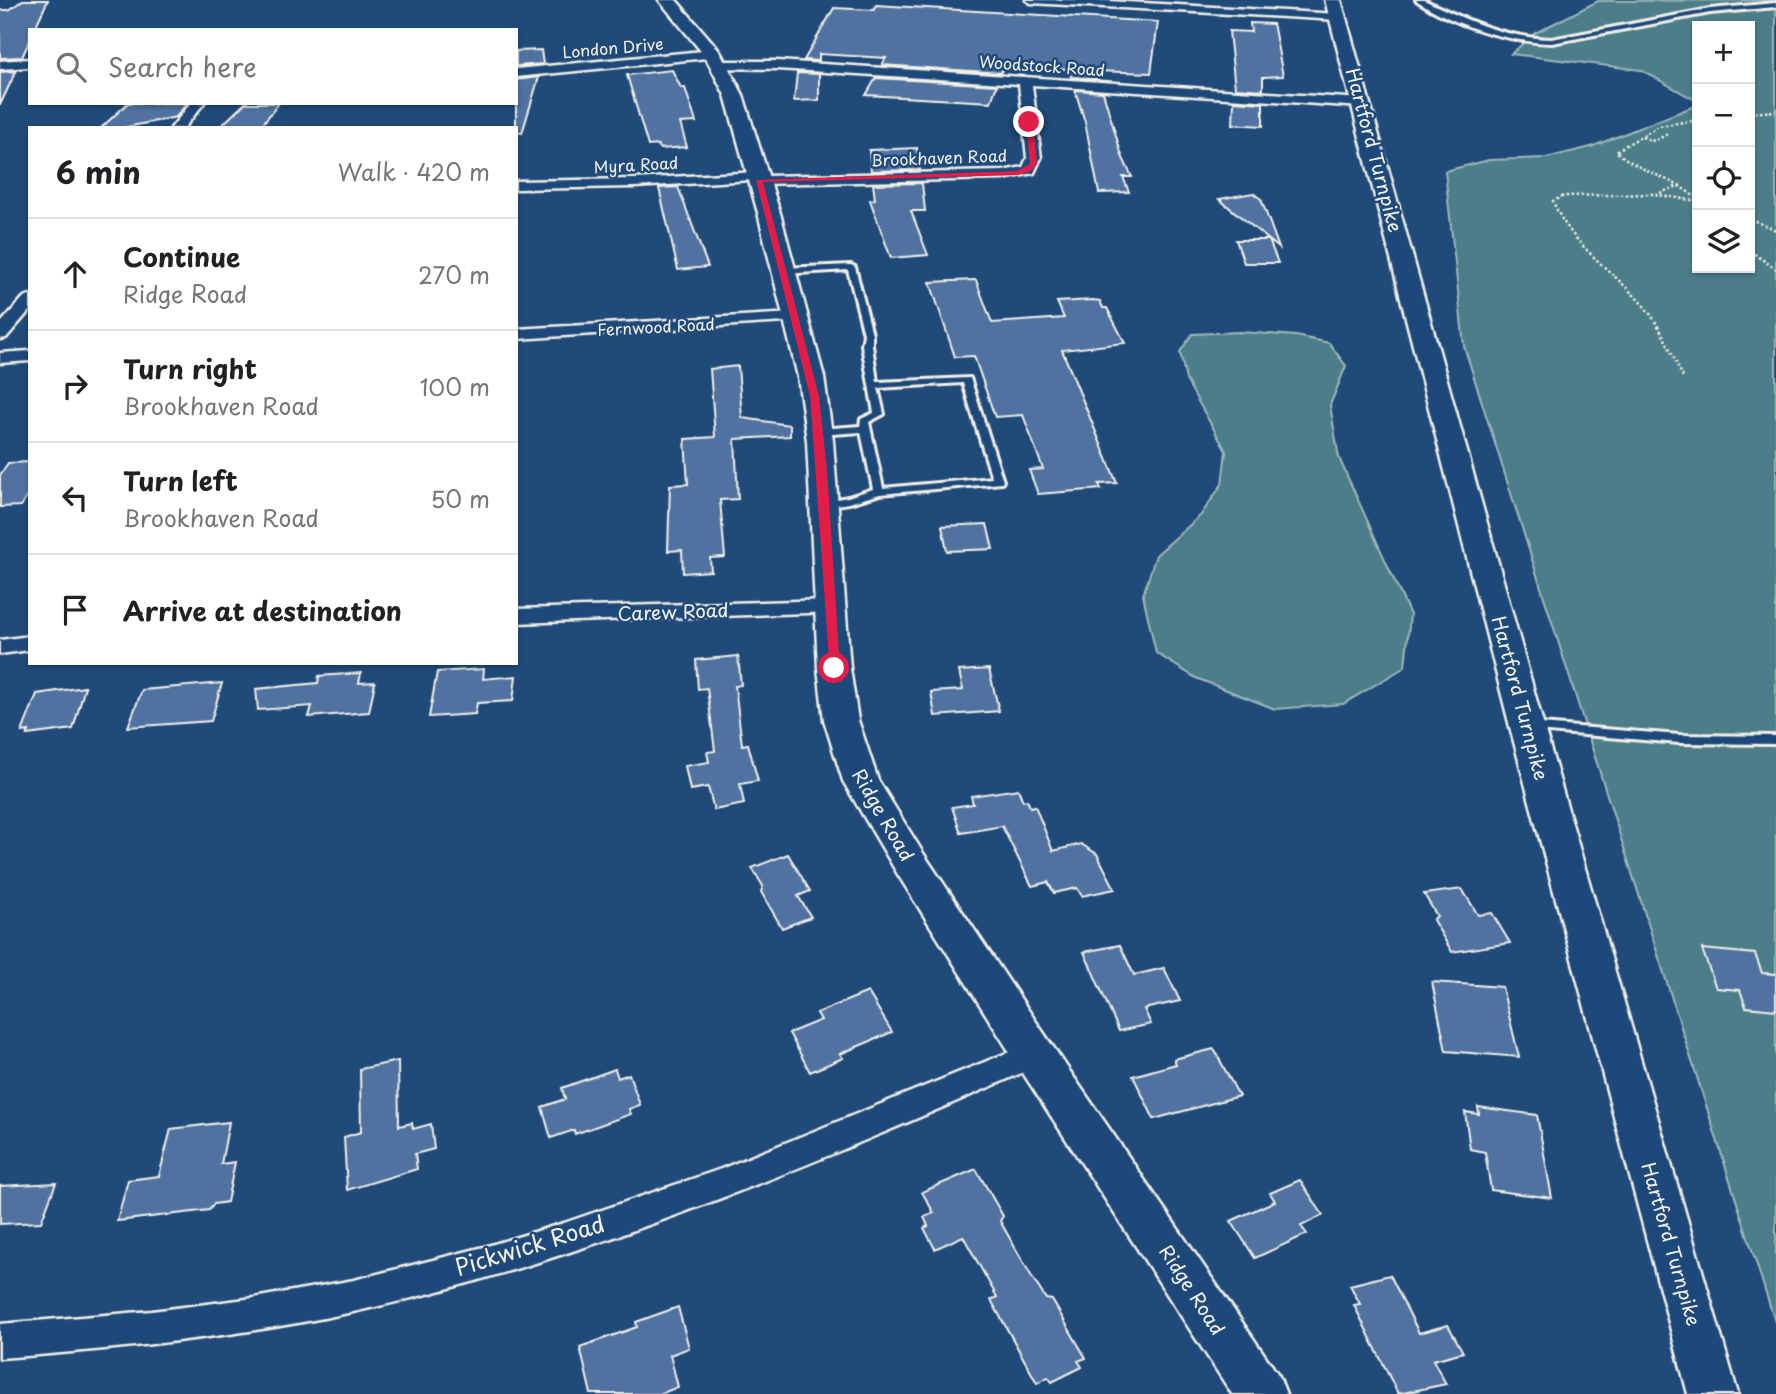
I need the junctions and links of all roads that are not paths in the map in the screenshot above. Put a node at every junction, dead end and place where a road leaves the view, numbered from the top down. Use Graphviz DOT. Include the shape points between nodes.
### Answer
graph roads {
  1 [pos="667,0"];
  2 [pos="1031,0"];
  3 [pos="1419,0"];
  4 [pos="1776,5"];
  5 [pos="1336,8"];
  6 [pos="717,60"];
  7 [pos="28,63"];
  8 [pos="0,65"];
  9 [pos="518,73"];
  10 [pos="1025,81"];
  11 [pos="1362,103"];
  12 [pos="196,105"];
  13 [pos="179,126"];
  14 [pos="759,178"];
  15 [pos="518,185"];
  16 [pos="783,271"];
  17 [pos="28,302"];
  18 [pos="795,318"];
  19 [pos="0,334"];
  20 [pos="518,334"];
  21 [pos="28,356"];
  22 [pos="0,358"];
  23 [pos="873,385"];
  24 [pos="865,429"];
  25 [pos="819,432"];
  26 [pos="878,491"];
  27 [pos="824,504"];
  28 [pos="830,607"];
  29 [pos="518,616"];
  30 [pos="28,643"];
  31 [pos="0,648"];
  32 [pos="1527,727"];
  33 [pos="1776,740"];
  34 [pos="1034,1054"];
  35 [pos="0,1341"];
  36 [pos="1261,1394"];
  37 [pos="1713,1394"];
  1 -- 6 [label="main road, Ridge Road"];
  2 -- 5 [label="street"];
  3 -- 4 [label="lane" via="1479,28 1530,42 1710,11"];
  5 -- 11 [label="main road, Hartford Turnpike"];
  6 -- 9 [label="street, London Drive"];
  6 -- 10 [label="street, Woodstock Road"];
  6 -- 14 [label="main road, Ridge Road" via="736,102"];
  7 -- 8 [label="street"];
  10 -- 11 [label="street, Woodstock Road"];
  10 -- 14 [label="street, Brookhaven Road" via="1034,158 1029,170 1003,175"];
  11 -- 32 [label="main road, Hartford Turnpike"];
  12 -- 13 [label="street"];
  14 -- 15 [label="street, Myra Road"];
  14 -- 16 [label="main road, Ridge Road"];
  16 -- 18 [label="main road, Ridge Road"];
  16 -- 23 [label="lane" via="851,267 868,334"];
  17 -- 19 [label="street"];
  18 -- 20 [label="street, Fernwood Road"];
  18 -- 25 [label="main road, Ridge Road" via="811,377"];
  21 -- 22 [label="street"];
  23 -- 24 [label="lane" via="879,414 864,421"];
  23 -- 26 [label="lane" via="967,380 998,481"];
  24 -- 25 [label="lane"];
  24 -- 26 [label="lane"];
  25 -- 27 [label="main road, Ridge Road"];
  26 -- 27 [label="lane"];
  27 -- 28 [label="main road, Ridge Road"];
  28 -- 29 [label="street, Carew Road"];
  28 -- 34 [label="main road, Ridge Road" via="841,720 861,781"];
  30 -- 31 [label="street"];
  32 -- 33 [label="lane" via="1679,739"];
  32 -- 37 [label="main road, Hartford Turnpike"];
  34 -- 35 [label="street, Pickwick Road" via="692,1194 550,1242 401,1284 267,1312 85,1336"];
  34 -- 36 [label="main road, Ridge Road"];
}
